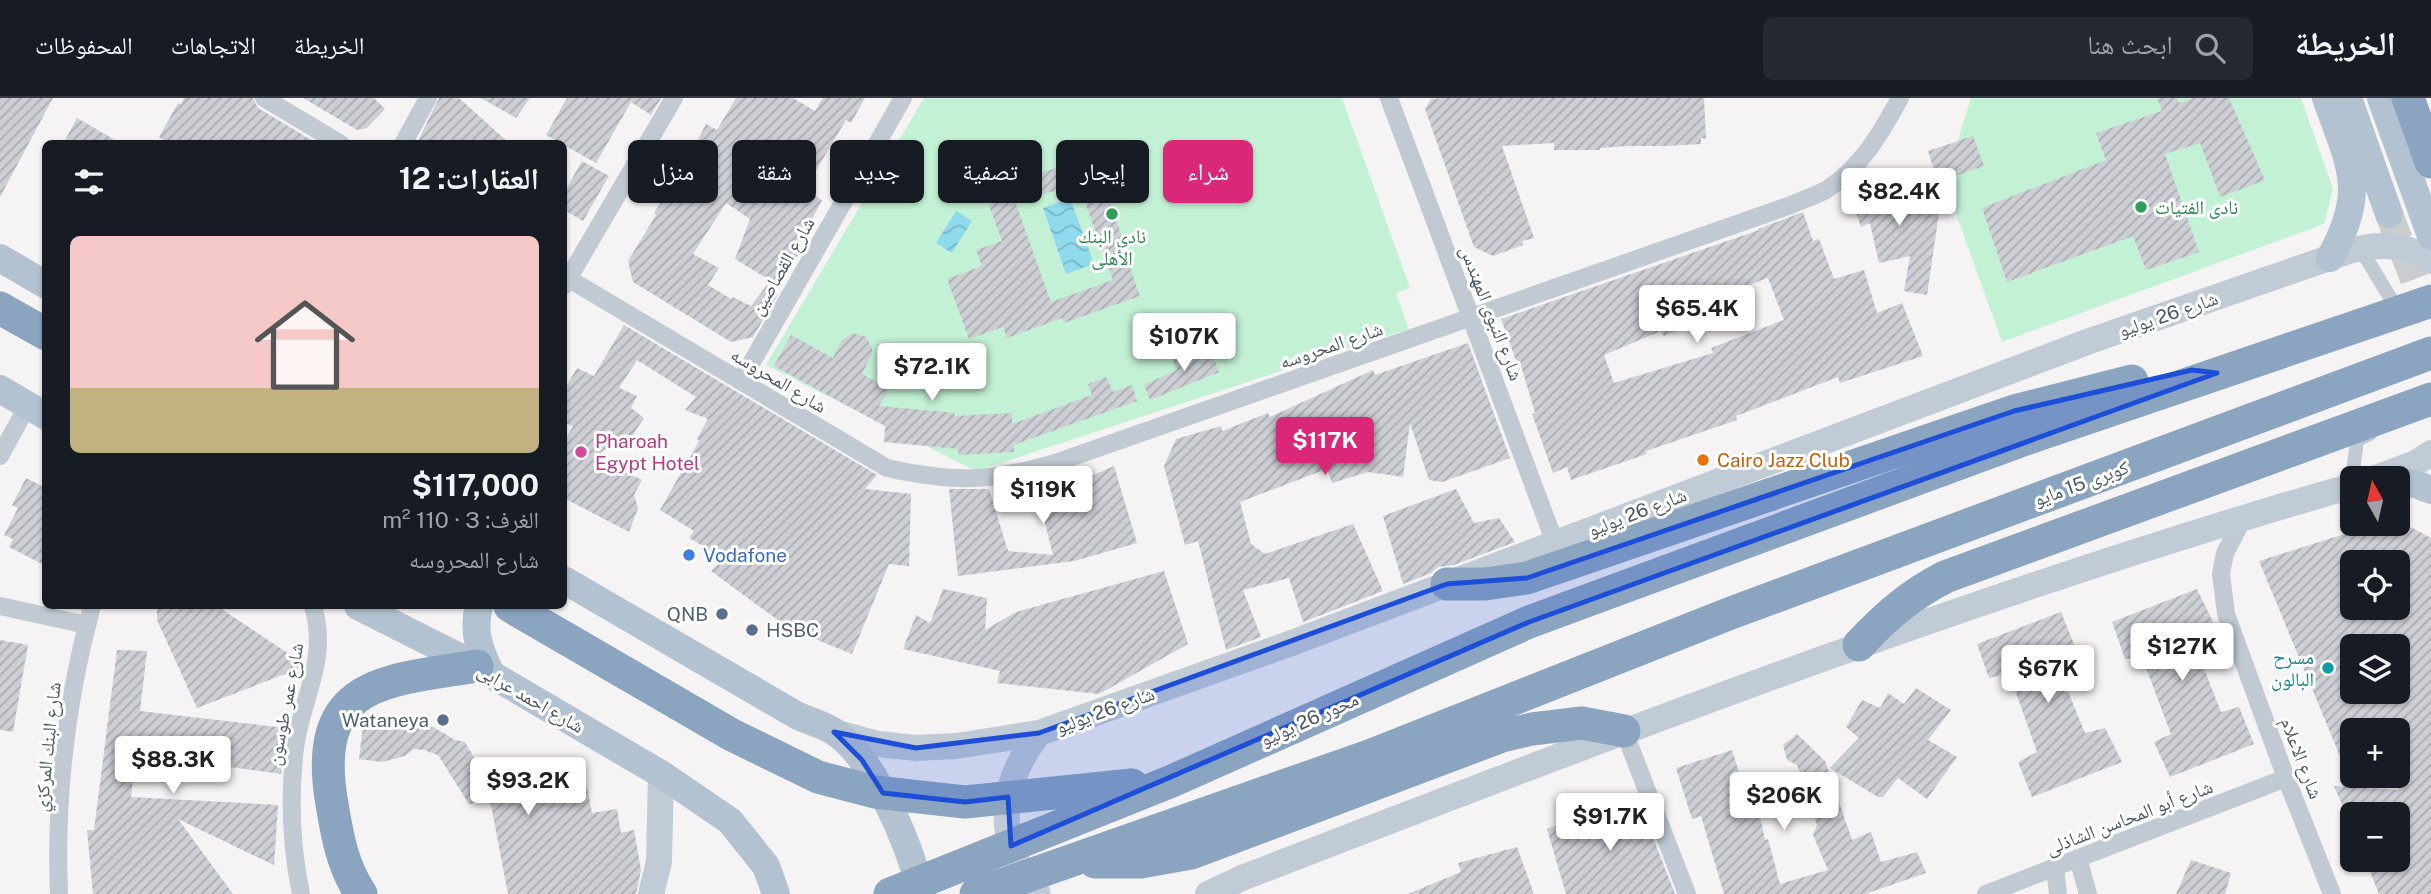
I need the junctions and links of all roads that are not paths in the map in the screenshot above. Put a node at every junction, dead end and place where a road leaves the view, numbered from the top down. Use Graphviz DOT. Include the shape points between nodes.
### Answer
graph roads {
  1 [pos="264,98"];
  2 [pos="428,98"];
  3 [pos="674,98"];
  4 [pos="902,98"];
  5 [pos="1389,98"];
  6 [pos="1900,98"];
  7 [pos="2326,98"];
  8 [pos="2348,98"];
  9 [pos="2381,98"];
  10 [pos="2408,98"];
  11 [pos="334,140"];
  12 [pos="405,140"];
  13 [pos="2431,162"];
  14 [pos="2389,214"];
  15 [pos="2431,236"];
  16 [pos="2360,248"];
  17 [pos="0,258"];
  18 [pos="2330,258"];
  19 [pos="2431,261"];
  20 [pos="567,277"];
  21 [pos="567,281"];
  22 [pos="42,283"];
  23 [pos="2390,299"];
  24 [pos="2431,301"];
  25 [pos="0,308"];
  26 [pos="1471,318"];
  27 [pos="42,332"];
  28 [pos="2429,358"];
  29 [pos="2217,373"];
  30 [pos="741,381"];
  31 [pos="0,389"];
  32 [pos="2431,399"];
  33 [pos="37,411"];
  34 [pos="2379,430"];
  35 [pos="2431,453"];
  36 [pos="0,456"];
  37 [pos="2354,466"];
  38 [pos="2408,466"];
  39 [pos="2410,483"];
  40 [pos="2340,490"];
  41 [pos="2431,490"];
  42 [pos="2244,517"];
  43 [pos="1555,543"];
  44 [pos="567,582"];
  45 [pos="1447,584"];
  46 [pos="0,606"];
  47 [pos="91,609"];
  48 [pos="314,609"];
  49 [pos="366,609"];
  50 [pos="478,609"];
  51 [pos="515,609"];
  52 [pos="87,625"];
  53 [pos="1859,645"];
  54 [pos="484,670"];
  55 [pos="1624,731"];
  56 [pos="834,732"];
  57 [pos="1039,733"];
  58 [pos="661,774"];
  59 [pos="2286,778"];
  60 [pos="1172,781"];
  61 [pos="2078,858"];
  62 [pos="1076,860"];
  63 [pos="2055,867"];
  64 [pos="59,894"];
  65 [pos="301,894"];
  66 [pos="361,894"];
  67 [pos="651,894"];
  68 [pos="776,894"];
  69 [pos="890,894"];
  70 [pos="922,894"];
  71 [pos="976,894"];
  72 [pos="1038,894"];
  73 [pos="1208,894"];
  74 [pos="1687,894"];
  75 [pos="1986,894"];
  76 [pos="2058,894"];
  77 [pos="2088,894"];
  78 [pos="2332,894"];
  1 -- 11 [label="street"];
  2 -- 12 [label="street"];
  3 -- 20 [label="street"];
  4 -- 30 [label="street, شارع القصاصين"];
  5 -- 26 [label="street, شارع النبوى المهندس"];
  6 -- 26 [label="street, شارع المحروسه" via="1855,166 1825,190"];
  7 -- 18 [label="main road" via="2353,182 2349,218"];
  8 -- 14 [label="main road"];
  9 -- 15 [label="main road"];
  10 -- 13 [label="highway"];
  16 -- 18 [label="main road, شارع 26 يوليو"];
  16 -- 19 [label="main road, شارع 26 يوليو" via="2389,245 2410,249"];
  16 -- 23 [label="street"];
  17 -- 22 [label="main road"];
  18 -- 43 [label="main road, شارع 26 يوليو" via="2087,341"];
  21 -- 30 [label="street, شارع المحروسه"];
  24 -- 29 [label="highway"];
  25 -- 27 [label="highway"];
  26 -- 30 [label="street, شارع المحروسه" via="1058,462 1016,475 973,480 930,478 887,468"];
  26 -- 43 [label="street, شارع النبوى المهندس"];
  28 -- 62 [label="highway, كوبرى 15 مايو" via="1731,613 1369,755"];
  29 -- 45 [label="highway" via="2168,373 2014,411 1527,578"];
  29 -- 60 [label="highway, محور 26 يوليو" via="2020,441 1487,639"];
  31 -- 33 [label="main road"];
  32 -- 53 [label="highway" via="1945,577 1894,609"];
  33 -- 36 [label="street"];
  34 -- 37 [label="street" via="2357,440"];
  35 -- 38 [label="main road"];
  39 -- 41 [label="main road"];
  40 -- 42 [label="main road"];
  42 -- 53 [label="main road"];
  42 -- 59 [label="street, شارع الاعلام" via="2224,554 2222,594"];
  43 -- 45 [label="main road, شارع 26 يوليو"];
  44 -- 56 [label="main road" via="798,716"];
  45 -- 57 [label="main road, شارع 26 يوليو"];
  46 -- 52 [label="street"];
  47 -- 52 [label="street, شارع البنك المركزي"];
  48 -- 65 [label="street, شارع عمر طوسون" via="318,654 299,724 291,803 293,858"];
  49 -- 54 [label="main road, شارع احمد عرابى"];
  50 -- 54 [label="main road" via="475,627"];
  51 -- 60 [label="highway" via="762,752 818,777 875,792 965,802"];
  52 -- 64 [label="street, شارع البنك المركزي" via="64,763"];
  53 -- 55 [label="main road"];
  54 -- 58 [label="main road, شارع احمد عرابى"];
  54 -- 66 [label="highway" via="378,684 353,701 336,724 328,753 338,844"];
  55 -- 62 [label="highway" via="1582,723 1532,729 1473,746 1191,853 1141,862"];
  55 -- 73 [label="main road"];
  55 -- 74 [label="street"];
  56 -- 57 [label="main road, شارع 26 يوليو" via="916,748"];
  56 -- 70 [label="main road" via="862,760 880,789 908,849"];
  57 -- 72 [label="main road" via="1014,772 1006,817 1016,862"];
  58 -- 67 [label="main road" via="661,837"];
  58 -- 68 [label="main road, شارع احمد عرابى" via="730,821 766,866"];
  59 -- 61 [label="street, شارع أبو المحاسن الشاذلى"];
  59 -- 78 [label="street, شارع الاعلام"];
  60 -- 69 [label="highway, محور 26 يوليو"];
  61 -- 63 [label="street, شارع أبو المحاسن الشاذلى"];
  61 -- 77 [label="street"];
  62 -- 71 [label="highway"];
  63 -- 75 [label="street, شارع أبو المحاسن الشاذلى"];
  63 -- 76 [label="street"];
}
